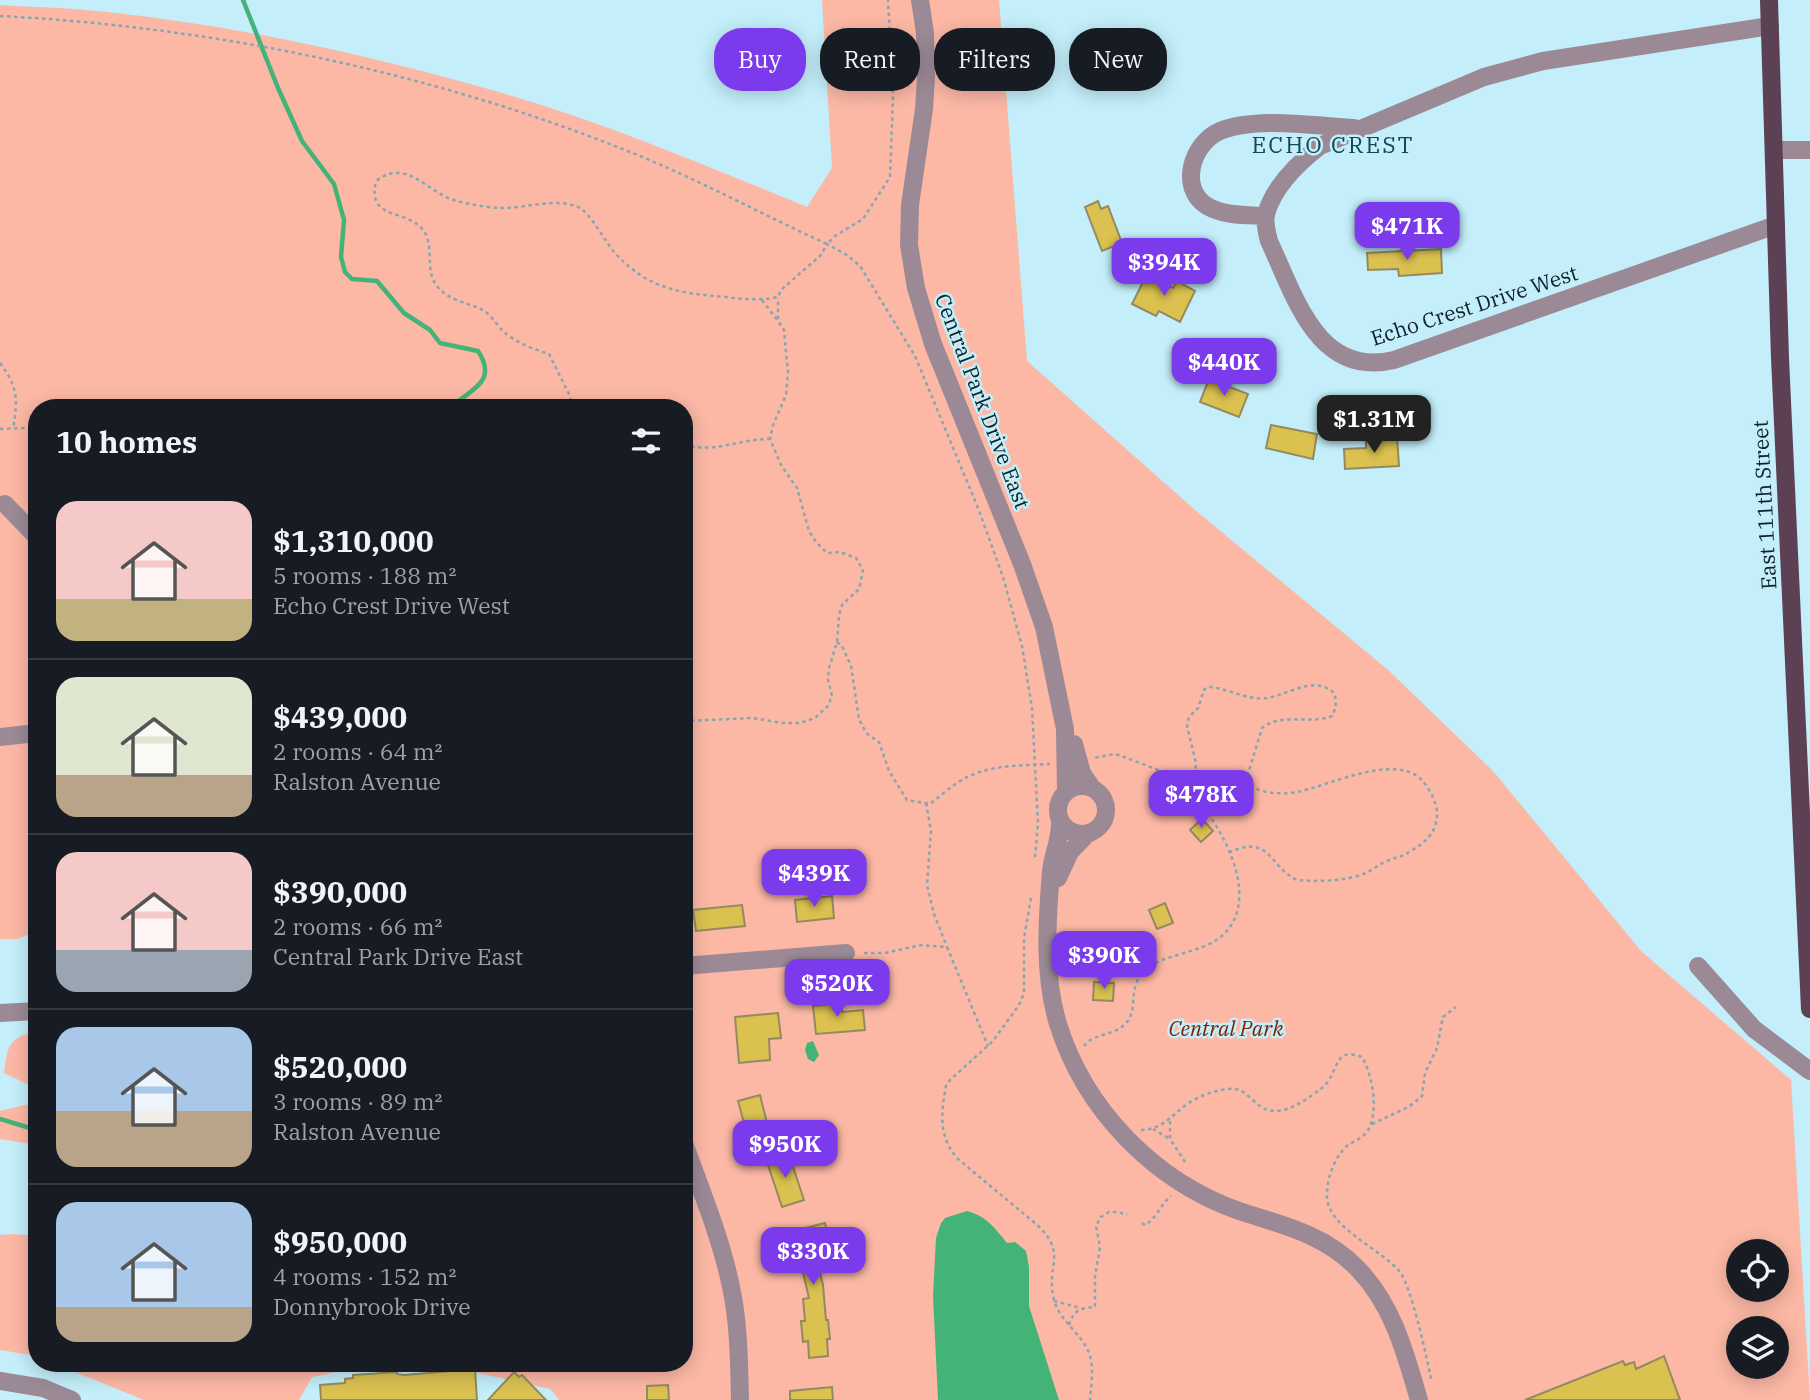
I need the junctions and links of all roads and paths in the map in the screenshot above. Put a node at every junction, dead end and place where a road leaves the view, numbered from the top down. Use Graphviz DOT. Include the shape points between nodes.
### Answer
graph roads {
  1 [pos="888,0"];
  2 [pos="920,0"];
  3 [pos="1769,0"];
  4 [pos="0,16"];
  5 [pos="1770,26"];
  6 [pos="1358,128"];
  7 [pos="1774,150"];
  8 [pos="1810,150"];
  9 [pos="1266,216"];
  10 [pos="1776,225"];
  11 [pos="827,244"];
  12 [pos="778,296"];
  13 [pos="762,300"];
  14 [pos="778,321"];
  15 [pos="0,363"];
  16 [pos="570,399"];
  17 [pos="25,428"];
  18 [pos="0,429"];
  19 [pos="13,429"];
  20 [pos="771,439"];
  21 [pos="693,448"];
  22 [pos="5,504"];
  23 [pos="28,528"];
  24 [pos="837,642"];
  25 [pos="693,721"];
  26 [pos="1065,729"];
  27 [pos="28,734"];
  28 [pos="0,737"];
  29 [pos="1083,760"];
  30 [pos="1060,763"];
  31 [pos="1035,765"];
  32 [pos="1184,785"];
  33 [pos="1253,788"];
  34 [pos="1093,789"];
  35 [pos="1066,791"];
  36 [pos="1197,799"];
  37 [pos="926,803"];
  38 [pos="1805,813"];
  39 [pos="1060,820"];
  40 [pos="1087,834"];
  41 [pos="1230,852"];
  42 [pos="1035,864"];
  43 [pos="1032,889"];
  44 [pos="1051,890"];
  45 [pos="947,947"];
  46 [pos="846,953"];
  47 [pos="693,965"];
  48 [pos="1698,966"];
  49 [pos="1457,1007"];
  50 [pos="1810,1009"];
  51 [pos="28,1011"];
  52 [pos="0,1013"];
  53 [pos="988,1046"];
  54 [pos="1082,1052"];
  55 [pos="1810,1070"];
  56 [pos="1170,1121"];
  57 [pos="1372,1124"];
  58 [pos="1153,1129"];
  59 [pos="1138,1130"];
  60 [pos="1170,1139"];
  61 [pos="1187,1168"];
  62 [pos="693,1170"];
  63 [pos="1175,1190"];
  64 [pos="1127,1215"];
  65 [pos="1142,1223"];
  66 [pos="1055,1301"];
  67 [pos="1081,1308"];
  68 [pos="1069,1325"];
  69 [pos="0,1381"];
  70 [pos="1432,1385"];
  71 [pos="72,1400"];
  72 [pos="740,1400"];
  73 [pos="1090,1400"];
  74 [pos="1419,1400"];
  1 -- 11 [label="path" via="893,95 890,177 863,219"];
  2 -- 26 [label="street, Central Park Drive East" via="926,78 909,246 916,288 933,344 1033,592"];
  3 -- 5 [label="main road, East 111th Street"];
  4 -- 11 [label="path" via="143,28 244,44 503,106 630,152"];
  5 -- 6 [label="street" via="1543,61 1476,80"];
  5 -- 7 [label="main road, East 111th Street"];
  6 -- 9 [label="street" via="1306,157 1282,182"];
  6 -- 9 [label="street" via="1246,125 1220,131 1203,142 1193,161 1197,197 1213,209"];
  7 -- 8 [label="street"];
  7 -- 10 [label="main road, East 111th Street"];
  9 -- 10 [label="street, Echo Crest Drive West" via="1269,241 1304,316 1334,352 1369,364 1394,360"];
  10 -- 38 [label="main road, East 111th Street"];
  11 -- 12 [label="path"];
  11 -- 31 [label="path" via="860,266 904,336 978,508 1022,646"];
  12 -- 13 [label="path"];
  12 -- 14 [label="path"];
  13 -- 14 [label="path"];
  13 -- 16 [label="path" via="690,294 647,281 614,252 579,207 499,208 457,201 400,171 376,181 373,194 384,211 408,219 425,232 437,286 454,300 484,311 515,340 549,355"];
  14 -- 20 [label="path" via="784,330 788,373 786,395"];
  15 -- 19 [label="path" via="13,380 17,404"];
  17 -- 19 [label="path"];
  18 -- 19 [label="path"];
  20 -- 21 [label="path" via="708,450"];
  20 -- 24 [label="path" via="797,488 812,537 827,553 851,555 863,570 859,589 842,605"];
  22 -- 23 [label="street"];
  24 -- 25 [label="path" via="829,668 832,696 815,718 800,723 753,718"];
  24 -- 37 [label="path" via="851,666 859,719 866,733 879,742 888,771 908,800"];
  26 -- 34 [label="street, Central Park Drive East"];
  26 -- 35 [label="street, Central Park Drive East"];
  27 -- 28 [label="street"];
  29 -- 32 [label="path" via="1115,754"];
  30 -- 31 [label="path"];
  31 -- 37 [label="path" via="980,771"];
  31 -- 42 [label="path"];
  32 -- 33 [label="path" via="1195,774 1196,762 1189,717 1206,687 1259,698 1327,686 1335,694 1332,716 1277,720 1262,728 1247,776"];
  32 -- 36 [label="path"];
  33 -- 36 [label="path" via="1238,795 1215,790"];
  33 -- 41 [label="path" via="1290,793 1368,772 1400,770 1424,782 1437,807 1437,820 1433,833 1411,851 1355,876 1297,880 1264,850 1252,845"];
  34 -- 35 [label="street" via="1079,786"];
  34 -- 40 [label="street, Central Park Drive East" via="1104,801 1105,817"];
  35 -- 39 [label="street, Central Park Drive East" via="1058,804"];
  36 -- 41 [label="path"];
  37 -- 45 [label="path" via="931,831 927,885"];
  38 -- 50 [label="main road, East 111th Street"];
  39 -- 40 [label="street" via="1068,830"];
  39 -- 44 [label="street, Central Park Drive East"];
  40 -- 44 [label="street, Central Park Drive East" via="1070,852"];
  41 -- 54 [label="path" via="1239,904 1226,932 1205,946 1147,968 1133,990 1133,1012 1127,1023 1089,1040"];
  43 -- 53 [label="path" via="1024,938 1024,993 1012,1017"];
  44 -- 74 [label="street, Central Park Drive East" via="1047,952 1058,1023 1077,1070 1107,1117 1161,1171 1188,1188 1301,1231 1345,1257 1389,1311"];
  45 -- 46 [label="path" via="921,945 885,953"];
  45 -- 53 [label="path"];
  46 -- 47 [label="street"];
  48 -- 55 [label="street" via="1754,1029"];
  49 -- 57 [label="path" via="1443,1017 1437,1048 1424,1073 1422,1096"];
  51 -- 52 [label="street"];
  53 -- 66 [label="path" via="946,1086 944,1137 958,1159 1050,1238"];
  56 -- 57 [label="path" via="1194,1100 1235,1088 1267,1110 1288,1109 1326,1084 1339,1059 1348,1053 1362,1057 1365,1063 1373,1093"];
  56 -- 58 [label="path"];
  56 -- 60 [label="path"];
  57 -- 70 [label="path" via="1338,1156 1327,1189 1328,1204 1343,1226 1402,1276"];
  58 -- 59 [label="path"];
  58 -- 60 [label="path"];
  60 -- 61 [label="path"];
  62 -- 72 [label="street" via="731,1285"];
  63 -- 65 [label="path" via="1152,1222"];
  64 -- 67 [label="path" via="1109,1212 1098,1221 1095,1307"];
  66 -- 67 [label="path"];
  66 -- 68 [label="path"];
  67 -- 68 [label="path"];
  68 -- 73 [label="path" via="1090,1357"];
  69 -- 71 [label="street" via="43,1388"];
}
